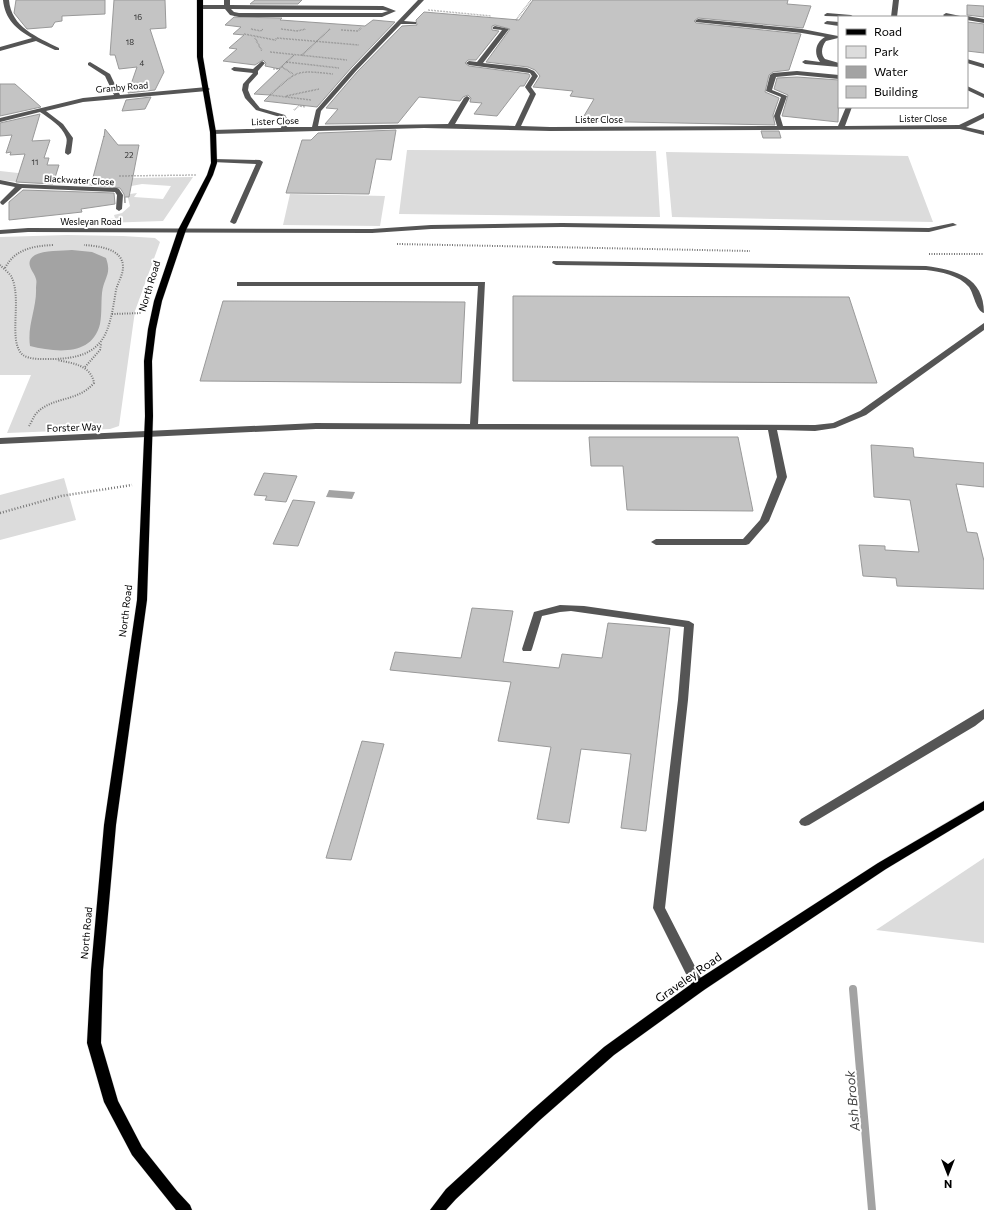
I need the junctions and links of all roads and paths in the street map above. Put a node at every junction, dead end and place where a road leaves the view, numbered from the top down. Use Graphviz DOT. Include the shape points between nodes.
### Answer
graph roads {
  1 [pos="6,0"];
  2 [pos="200,0"];
  3 [pos="227,0"];
  4 [pos="421,0"];
  5 [pos="531,0"];
  6 [pos="896,0"];
  7 [pos="428,5"];
  8 [pos="200,7"];
  9 [pos="227,7"];
  10 [pos="827,15"];
  11 [pos="492,16"];
  12 [pos="839,16"];
  13 [pos="894,16"];
  14 [pos="946,16"];
  15 [pos="964,16"];
  16 [pos="968,17"];
  17 [pos="511,18"];
  18 [pos="698,21"];
  19 [pos="984,21"];
  20 [pos="401,22"];
  21 [pos="414,23"];
  22 [pos="827,23"];
  23 [pos="838,24"];
  24 [pos="330,28"];
  25 [pos="495,28"];
  26 [pos="261,31"];
  27 [pos="244,34"];
  28 [pos="255,36"];
  29 [pos="837,36"];
  30 [pos="36,39"];
  31 [pos="316,42"];
  32 [pos="365,46"];
  33 [pos="0,49"];
  34 [pos="56,49"];
  35 [pos="262,52"];
  36 [pos="294,55"];
  37 [pos="302,55"];
  38 [pos="258,56"];
  39 [pos="350,60"];
  40 [pos="968,61"];
  41 [pos="286,62"];
  42 [pos="805,62"];
  43 [pos="469,63"];
  44 [pos="90,64"];
  45 [pos="479,64"];
  46 [pos="829,64"];
  47 [pos="838,65"];
  48 [pos="984,66"];
  49 [pos="258,67"];
  50 [pos="282,67"];
  51 [pos="234,69"];
  52 [pos="354,70"];
  53 [pos="293,74"];
  54 [pos="339,75"];
  55 [pos="838,77"];
  56 [pos="968,88"];
  57 [pos="207,89"];
  58 [pos="320,89"];
  59 [pos="117,96"];
  60 [pos="984,96"];
  61 [pos="284,97"];
  62 [pos="467,98"];
  63 [pos="315,100"];
  64 [pos="849,108"];
  65 [pos="41,110"];
  66 [pos="984,115"];
  67 [pos="0,120"];
  68 [pos="452,126"];
  69 [pos="517,127"];
  70 [pos="780,127"];
  71 [pos="841,127"];
  72 [pos="960,127"];
  73 [pos="315,128"];
  74 [pos="284,129"];
  75 [pos="213,132"];
  76 [pos="984,133"];
  77 [pos="68,153"];
  78 [pos="214,161"];
  79 [pos="0,182"];
  80 [pos="20,186"];
  81 [pos="3,203"];
  82 [pos="118,209"];
  83 [pos="234,222"];
  84 [pos="952,225"];
  85 [pos="182,230"];
  86 [pos="0,232"];
  87 [pos="82,244"];
  88 [pos="393,244"];
  89 [pos="56,245"];
  90 [pos="750,251"];
  91 [pos="923,254"];
  92 [pos="984,254"];
  93 [pos="556,263"];
  94 [pos="0,265"];
  95 [pos="4,268"];
  96 [pos="240,284"];
  97 [pos="12,303"];
  98 [pos="984,311"];
  99 [pos="155,313"];
  100 [pos="112,314"];
  101 [pos="984,325"];
  102 [pos="101,344"];
  103 [pos="18,353"];
  104 [pos="54,359"];
  105 [pos="85,367"];
  106 [pos="474,427"];
  107 [pos="772,428"];
  108 [pos="148,434"];
  109 [pos="25,440"];
  110 [pos="0,441"];
  111 [pos="147,483"];
  112 [pos="0,513"];
  113 [pos="656,542"];
  114 [pos="527,649"];
  115 [pos="984,713"];
  116 [pos="984,805"];
  117 [pos="805,822"];
  118 [pos="699,986"];
  119 [pos="185,1210"];
  120 [pos="437,1210"];
  1 -- 30 [label="street" via="5,8 10,17"];
  2 -- 8 [label="main road, North Road"];
  3 -- 9 [label="street"];
  4 -- 20 [label="street"];
  5 -- 17 [label="path" via="516,19"];
  6 -- 13 [label="street"];
  7 -- 11 [label="path" via="424,10"];
  8 -- 9 [label="street"];
  8 -- 57 [label="main road, North Road" via="200,57"];
  9 -- 9 [label="street" via="383,8 392,11 382,15 239,15 232,14"];
  10 -- 12 [label="street"];
  14 -- 15 [label="street"];
  16 -- 19 [label="street"];
  18 -- 29 [label="street"];
  20 -- 21 [label="street"];
  20 -- 52 [label="street"];
  22 -- 23 [label="street"];
  24 -- 31 [label="path"];
  25 -- 45 [label="street" via="506,30"];
  26 -- 28 [label="path"];
  27 -- 28 [label="path"];
  28 -- 31 [label="path"];
  28 -- 35 [label="path"];
  29 -- 46 [label="street" via="822,41 819,50 821,60"];
  30 -- 33 [label="street"];
  30 -- 34 [label="street"];
  31 -- 32 [label="path"];
  31 -- 37 [label="path"];
  35 -- 36 [label="path"];
  35 -- 38 [label="path"];
  36 -- 37 [label="path"];
  36 -- 41 [label="path"];
  37 -- 39 [label="path"];
  40 -- 48 [label="street"];
  41 -- 50 [label="path"];
  41 -- 52 [label="path"];
  42 -- 46 [label="street"];
  43 -- 45 [label="street"];
  44 -- 59 [label="street" via="108,75"];
  45 -- 69 [label="street" via="521,69 534,74 528,87 533,94"];
  46 -- 47 [label="street"];
  49 -- 50 [label="path" via="279,70"];
  49 -- 51 [label="street"];
  49 -- 74 [label="street" via="246,84 248,98 258,109 283,116"];
  50 -- 53 [label="path"];
  52 -- 73 [label="street" via="318,111"];
  53 -- 54 [label="path" via="306,71"];
  53 -- 61 [label="path" via="270,95"];
  55 -- 70 [label="street" via="773,75 769,91 784,96 777,116"];
  56 -- 60 [label="street"];
  57 -- 59 [label="street, Granby Road"];
  57 -- 75 [label="main road, North Road"];
  58 -- 61 [label="path"];
  59 -- 65 [label="street, Granby Road" via="83,100"];
  61 -- 63 [label="path"];
  62 -- 68 [label="street" via="454,118"];
  64 -- 71 [label="street"];
  65 -- 67 [label="street, Granby Road"];
  65 -- 77 [label="street" via="59,122 66,131 70,138"];
  66 -- 72 [label="street"];
  68 -- 69 [label="street, Lister Close"];
  68 -- 73 [label="street, Lister Close"];
  69 -- 70 [label="street, Lister Close"];
  70 -- 71 [label="street, Lister Close"];
  71 -- 72 [label="street, Lister Close"];
  72 -- 76 [label="street, Lister Close"];
  73 -- 74 [label="street, Lister Close"];
  74 -- 75 [label="street, Lister Close"];
  75 -- 78 [label="main road, North Road"];
  78 -- 83 [label="street" via="260,162"];
  78 -- 85 [label="main road, North Road" via="210,175"];
  79 -- 80 [label="street, Blackwater Close"];
  80 -- 81 [label="street"];
  80 -- 82 [label="street, Blackwater Close" via="117,190 120,195"];
  84 -- 85 [label="street, Wesleyan Road" via="929,230 562,225 431,227 372,231"];
  85 -- 86 [label="street, Wesleyan Road"];
  85 -- 99 [label="main road, North Road"];
  87 -- 100 [label="path" via="114,252 123,263"];
  88 -- 90 [label="path"];
  89 -- 95 [label="path" via="25,249 10,258"];
  91 -- 92 [label="path"];
  93 -- 98 [label="street" via="916,268 957,276 972,286"];
  94 -- 95 [label="path"];
  95 -- 97 [label="path" via="13,281"];
  96 -- 106 [label="street" via="482,284"];
  99 -- 100 [label="path"];
  99 -- 108 [label="main road, North Road" via="148,361"];
  100 -- 102 [label="path"];
  101 -- 107 [label="street, Forster Way" via="850,420 815,428"];
  102 -- 104 [label="path" via="73,356"];
  102 -- 105 [label="path" via="100,350"];
  103 -- 104 [label="path" via="29,357"];
  104 -- 105 [label="path"];
  105 -- 109 [label="path" via="94,378 91,388 49,404 38,411"];
  106 -- 107 [label="street, Forster Way"];
  106 -- 108 [label="street, Forster Way" via="316,426"];
  107 -- 113 [label="street" via="782,477 764,522 746,542"];
  108 -- 109 [label="street, Forster Way"];
  108 -- 111 [label="main road, North Road"];
  109 -- 110 [label="street, Forster Way"];
  111 -- 112 [label="path" via="61,496"];
  111 -- 119 [label="main road, North Road" via="142,600 110,825 97,970 94,1043 111,1102 138,1151"];
  114 -- 118 [label="street" via="538,614 552,609 600,611 689,624 684,695 659,908"];
  115 -- 117 [label="street"];
  116 -- 118 [label="main road, Graveley Road" via="882,866"];
  118 -- 120 [label="main road, Graveley Road" via="609,1051 535,1116"];
}
